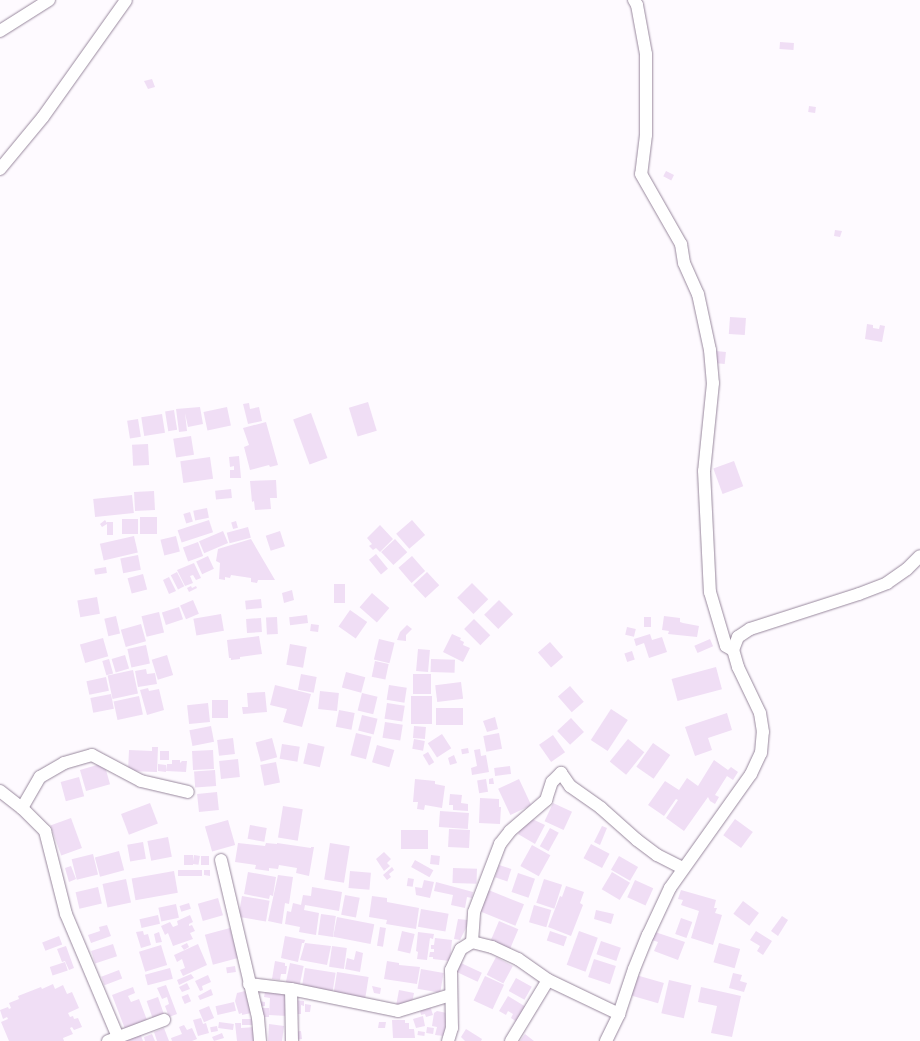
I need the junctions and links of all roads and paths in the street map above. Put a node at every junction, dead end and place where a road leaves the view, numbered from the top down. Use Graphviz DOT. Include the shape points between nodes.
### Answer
graph roads {
  1 [pos="49,0"];
  2 [pos="126,0"];
  3 [pos="634,0"];
  4 [pos="0,31"];
  5 [pos="0,170"];
  6 [pos="920,556"];
  7 [pos="733,650"];
  8 [pos="0,791"];
  9 [pos="188,792"];
  10 [pos="22,808"];
  11 [pos="221,860"];
  12 [pos="683,868"];
  13 [pos="472,942"];
  14 [pos="548,980"];
  15 [pos="249,984"];
  16 [pos="292,990"];
  17 [pos="451,995"];
  18 [pos="619,1014"];
  19 [pos="164,1020"];
  20 [pos="113,1039"];
  21 [pos="260,1041"];
  22 [pos="292,1041"];
  23 [pos="448,1041"];
  24 [pos="512,1041"];
  25 [pos="606,1041"];
  1 -- 4 [label="street"];
  2 -- 5 [label="street" via="43,117"];
  3 -- 7 [label="street" via="646,54 646,135 641,174 681,244 684,263 698,294 710,350 713,383 704,472 710,592 726,646"];
  6 -- 7 [label="street" via="908,569 887,583 750,629 738,637"];
  7 -- 12 [label="street" via="738,667 760,713 763,732 761,753 751,774"];
  8 -- 10 [label="street"];
  9 -- 10 [label="street" via="141,781 92,755 64,763 40,776"];
  10 -- 20 [label="street" via="46,831 66,914"];
  11 -- 15 [label="street"];
  12 -- 13 [label="street" via="657,855 637,840 601,808 570,786 561,773 552,782 546,800 510,831 500,844 474,912"];
  12 -- 18 [label="street" via="670,888 648,935"];
  13 -- 14 [label="street" via="492,947 518,959"];
  13 -- 17 [label="street" via="461,949 451,970"];
  14 -- 18 [label="street"];
  14 -- 24 [label="street"];
  15 -- 16 [label="street"];
  15 -- 21 [label="street" via="258,1018"];
  16 -- 17 [label="street" via="398,1011"];
  16 -- 22 [label="street"];
  17 -- 23 [label="street" via="452,1028"];
  18 -- 25 [label="street"];
  19 -- 20 [label="street"];
}
